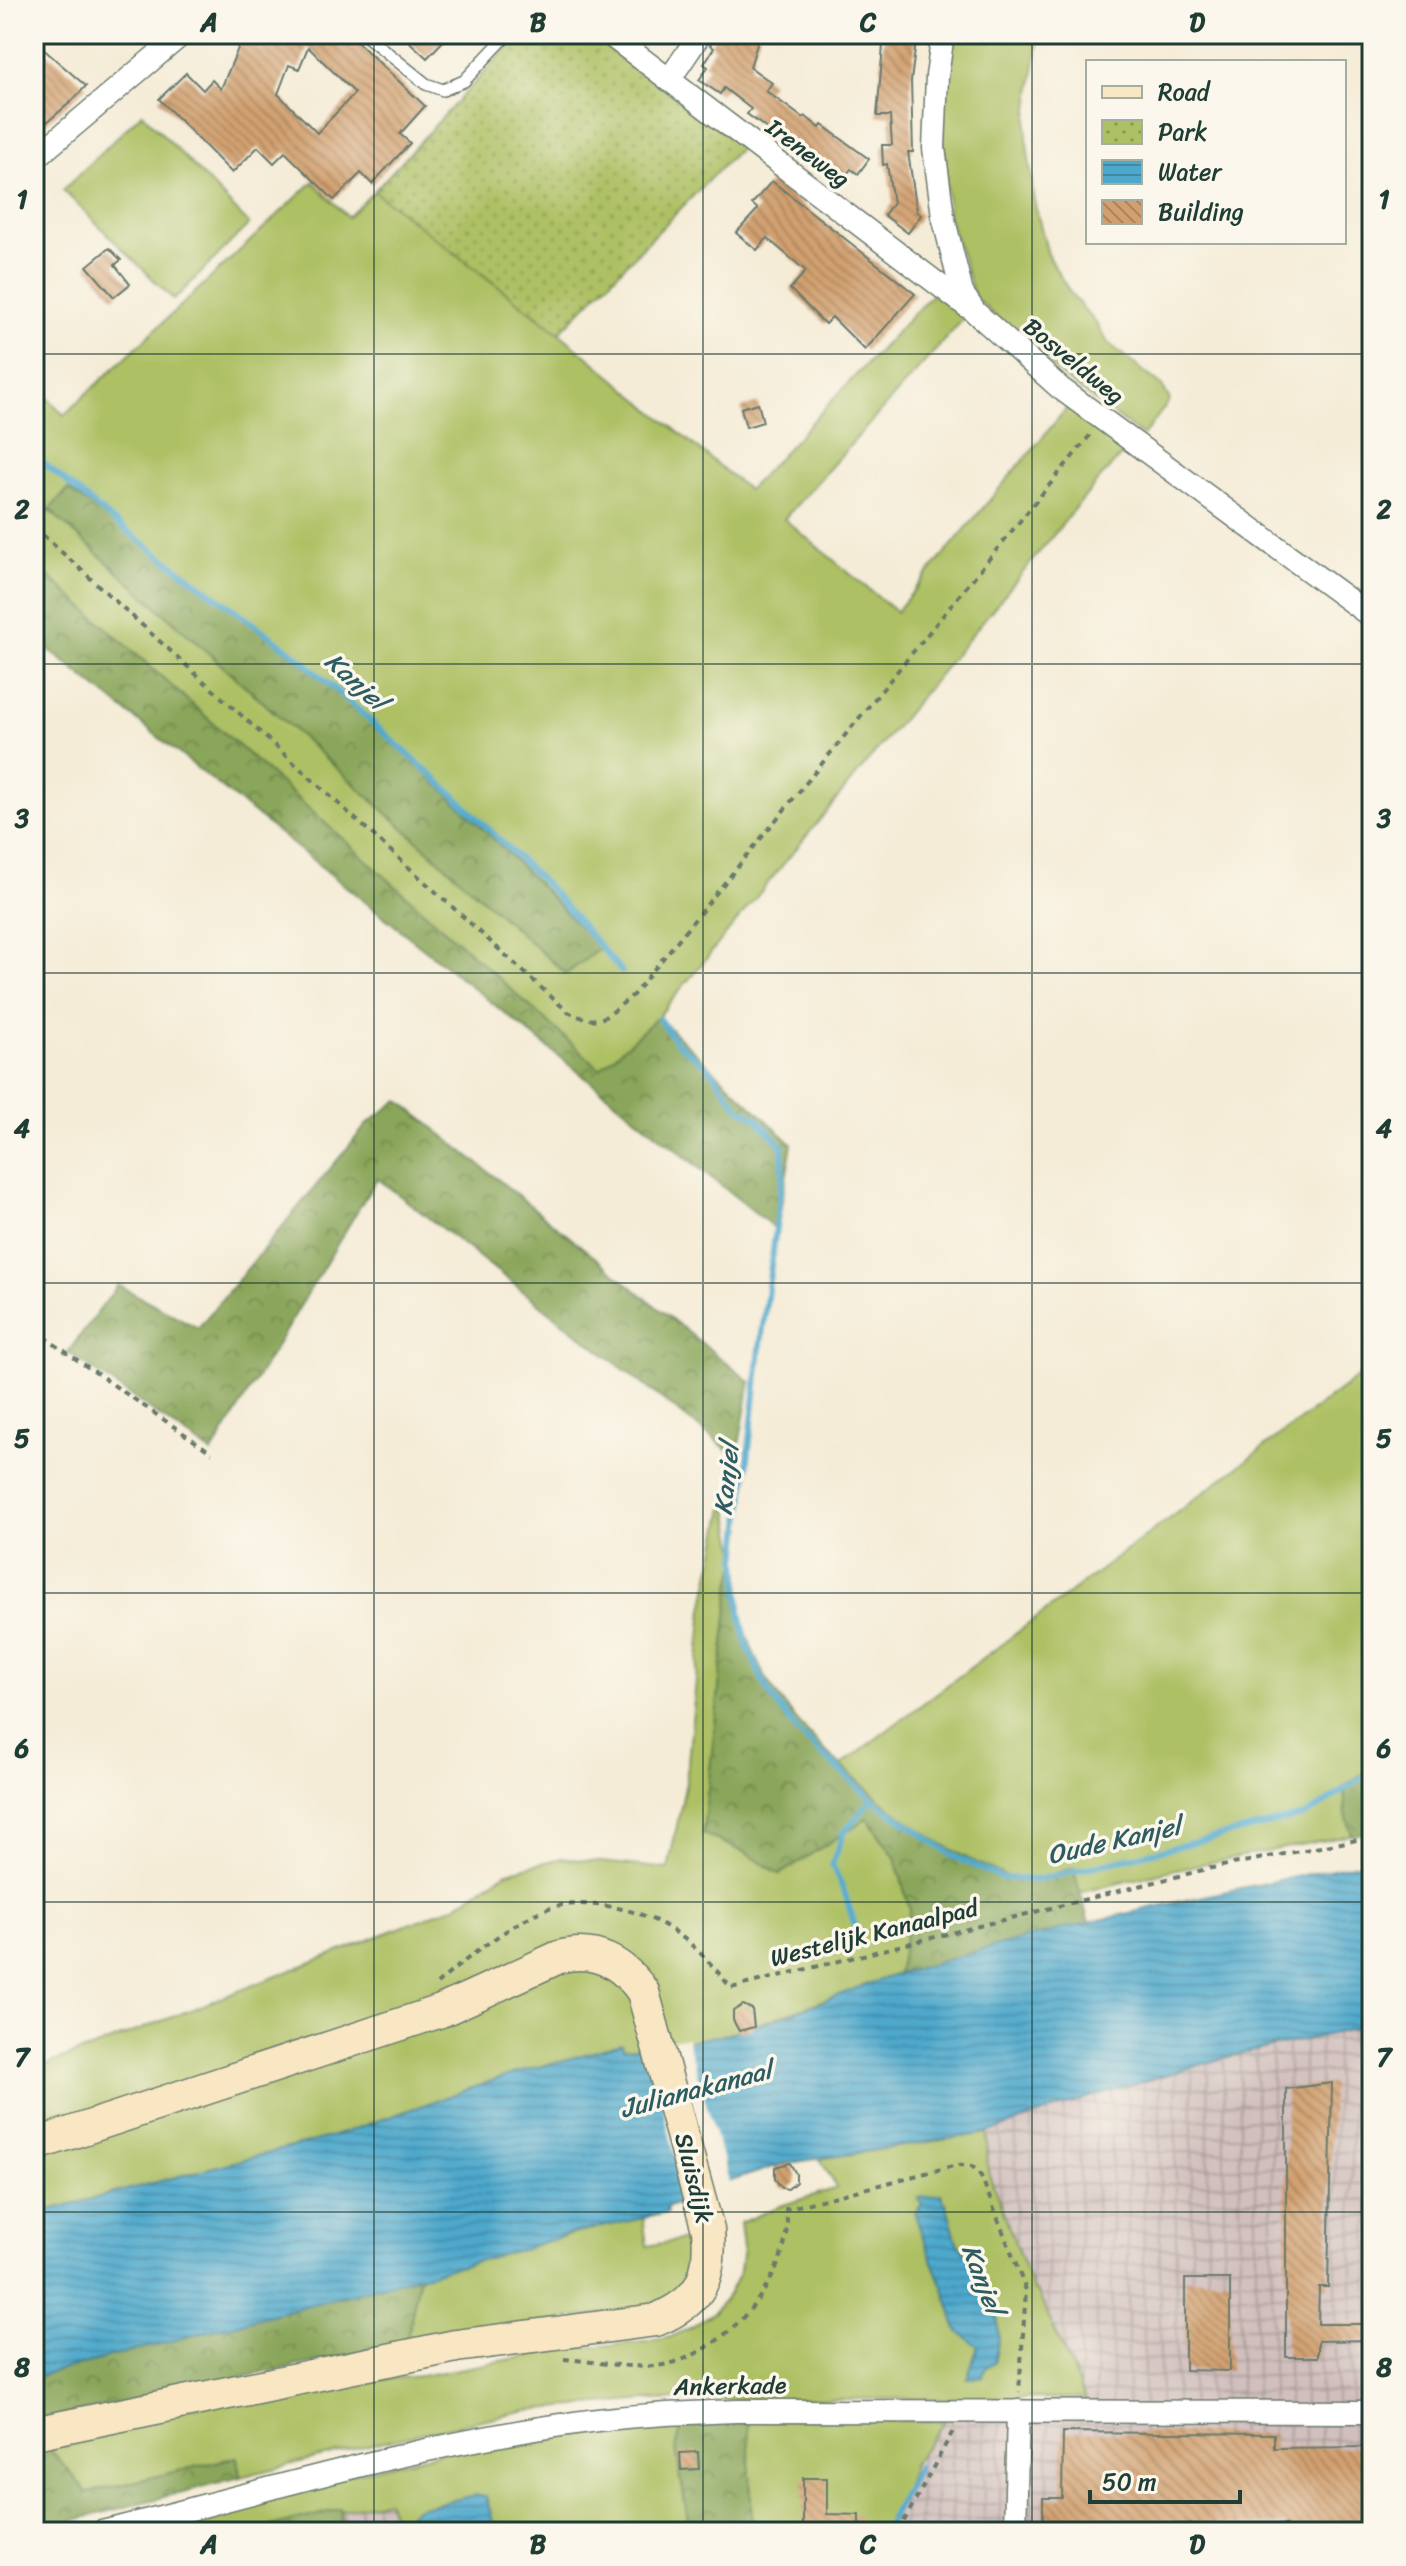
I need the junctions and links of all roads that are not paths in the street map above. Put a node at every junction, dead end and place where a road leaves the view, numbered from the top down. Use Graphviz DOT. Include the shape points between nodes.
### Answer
graph roads {
  1 [pos="182,34"];
  2 [pos="364,34"];
  3 [pos="508,34"];
  4 [pos="609,34"];
  5 [pos="700,34"];
  6 [pos="943,34"];
  7 [pos="669,80"];
  8 [pos="34,159"];
  9 [pos="975,312"];
  10 [pos="1372,617"];
  11 [pos="34,2145"];
  12 [pos="1018,2411"];
  13 [pos="1372,2412"];
  14 [pos="34,2433"];
  15 [pos="102,2532"];
  16 [pos="1015,2532"];
  1 -- 8 [label="street"];
  2 -- 3 [label="lane" via="426,84 443,90 464,81"];
  4 -- 7 [label="street, Ireneweg"];
  5 -- 7 [label="street"];
  6 -- 9 [label="street, Bosveldweg" via="934,148 954,262 962,293"];
  7 -- 9 [label="street, Ireneweg"];
  9 -- 10 [label="street, Bosveldweg" via="1060,388"];
  11 -- 14 [label="street, Sluisdijk" via="441,2011 565,1956 589,1955 615,1962 634,1980 649,2008 708,2230 708,2269 701,2285 692,2299 656,2320 456,2346"];
  12 -- 13 [label="street, Ankerkade"];
  12 -- 15 [label="street, Ankerkade" via="738,2411 574,2423 428,2450"];
  12 -- 16 [label="street"];
}
